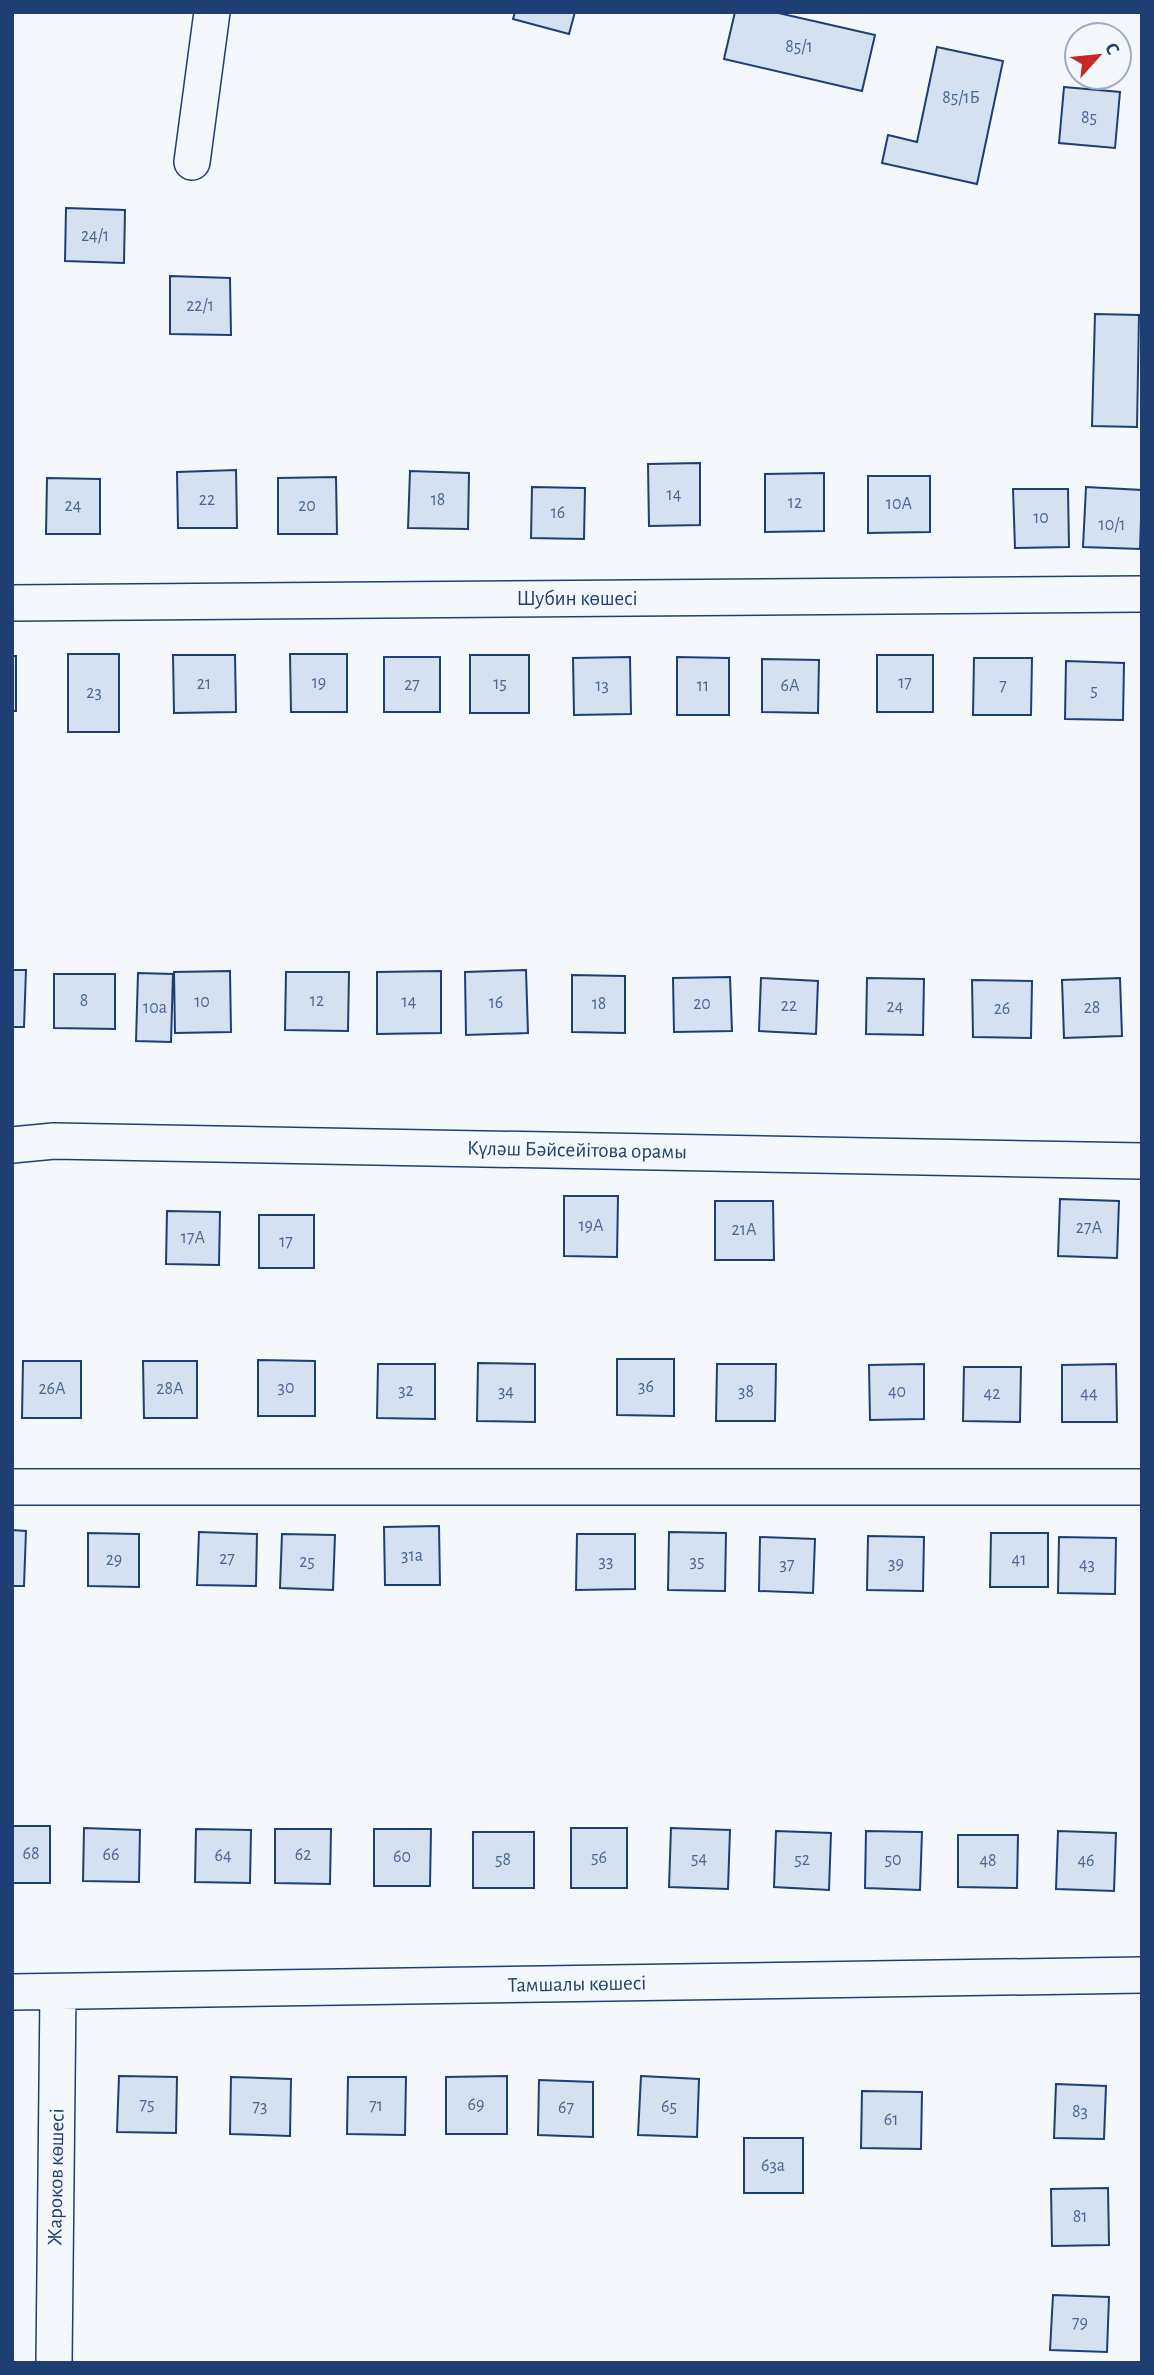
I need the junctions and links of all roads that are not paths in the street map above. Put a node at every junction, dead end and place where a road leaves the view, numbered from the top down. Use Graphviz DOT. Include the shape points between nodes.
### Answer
graph roads {
  1 [pos="212,12"];
  2 [pos="192,162"];
  3 [pos="1142,594"];
  4 [pos="12,603"];
  5 [pos="12,1145"];
  6 [pos="1142,1161"];
  7 [pos="12,1487"];
  8 [pos="1142,1487"];
  9 [pos="1142,1975"];
  10 [pos="12,1992"];
  11 [pos="58,1992"];
  12 [pos="54,2363"];
  1 -- 2 [label="street"];
  3 -- 4 [label="street, Шубин көшесі"];
  5 -- 6 [label="street, Күләш Бәйсейітова орамы" via="68,1141"];
  7 -- 8 [label="street"];
  9 -- 11 [label="street, Тамшалы көшесі"];
  10 -- 11 [label="street, Тамшалы көшесі"];
  11 -- 12 [label="street, Жароков көшесі"];
}
